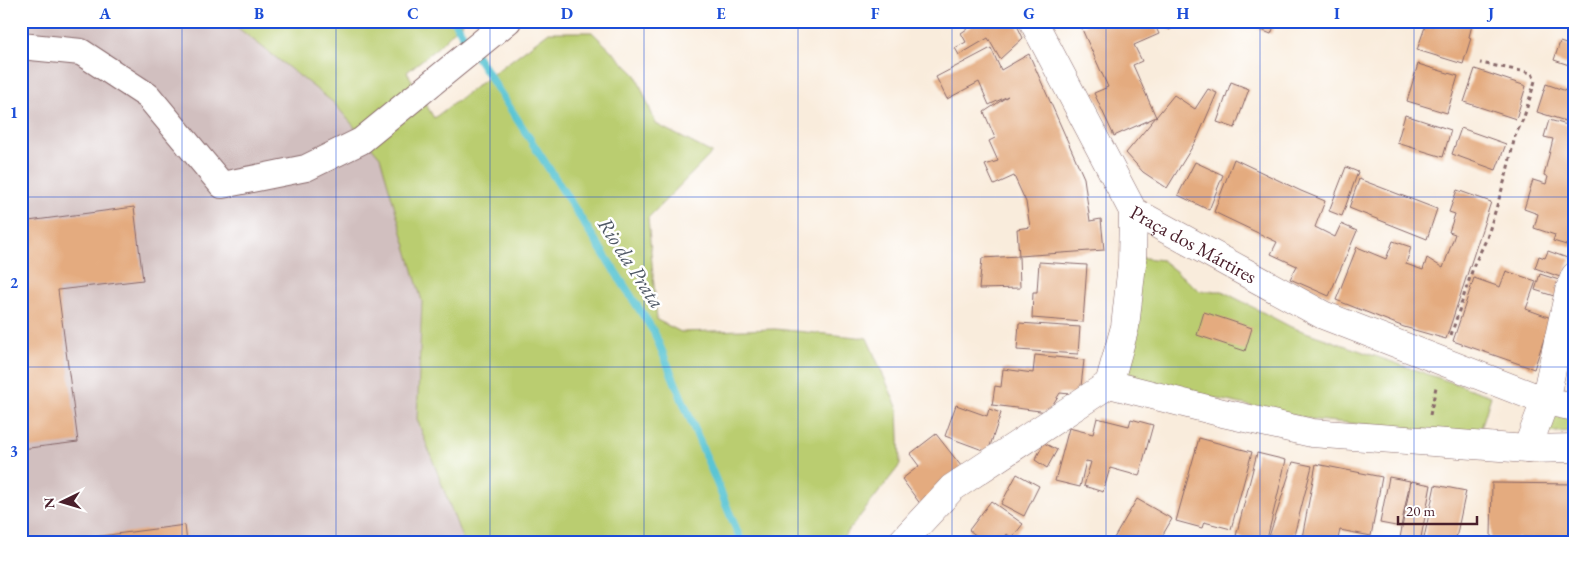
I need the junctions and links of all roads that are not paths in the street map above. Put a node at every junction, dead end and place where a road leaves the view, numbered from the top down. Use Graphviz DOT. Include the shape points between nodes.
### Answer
graph roads {
  1 [pos="508,21"];
  2 [pos="1033,21"];
  3 [pos="21,46"];
  4 [pos="1133,212"];
  5 [pos="1575,276"];
  6 [pos="1109,384"];
  7 [pos="1545,401"];
  8 [pos="1575,407"];
  9 [pos="1526,448"];
  10 [pos="1575,448"];
  11 [pos="901,543"];
  1 -- 3 [label="street" via="361,141 306,168 222,185 148,96 81,52"];
  2 -- 4 [label="street"];
  4 -- 6 [label="street, Praça dos Mártires" via="1132,264 1125,327"];
  4 -- 7 [label="street, Praça dos Mártires" via="1323,315"];
  5 -- 7 [label="street"];
  6 -- 9 [label="street" via="1312,432"];
  6 -- 11 [label="street" via="952,488"];
  7 -- 8 [label="street, Praça dos Mártires"];
  7 -- 9 [label="street"];
  9 -- 10 [label="street"];
}
